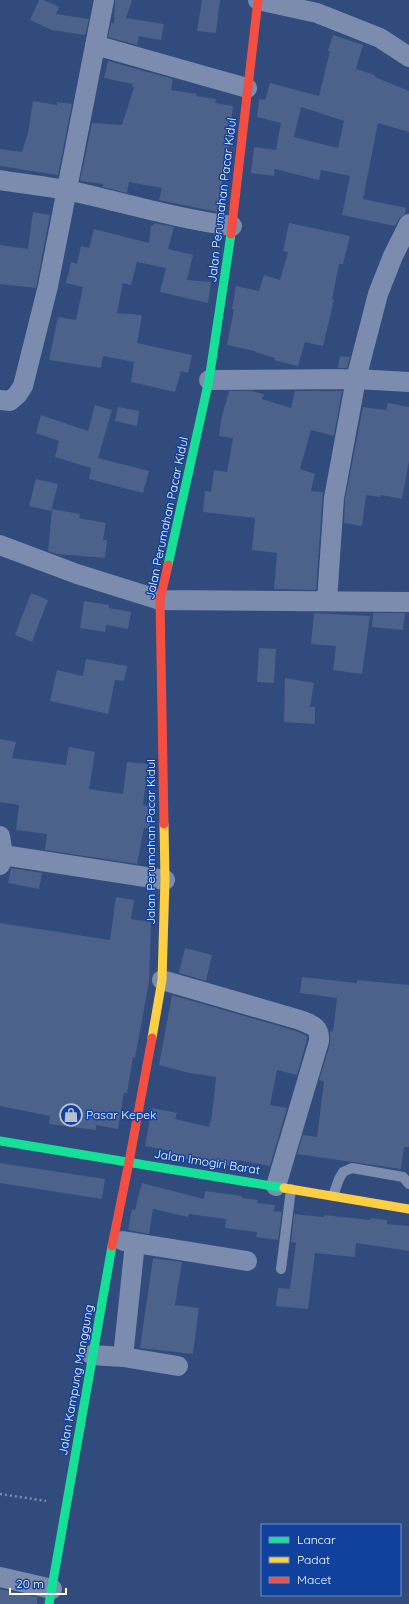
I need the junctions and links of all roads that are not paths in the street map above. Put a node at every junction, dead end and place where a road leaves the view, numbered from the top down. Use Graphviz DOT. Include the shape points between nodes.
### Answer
graph roads {
  1 [pos="104,0"];
  2 [pos="258,0"];
  3 [pos="94,45"];
  4 [pos="409,58"];
  5 [pos="247,88"];
  6 [pos="0,180"];
  7 [pos="67,191"];
  8 [pos="409,224"];
  9 [pos="232,226"];
  10 [pos="356,379"];
  11 [pos="209,380"];
  12 [pos="409,382"];
  13 [pos="0,400"];
  14 [pos="0,545"];
  15 [pos="160,600"];
  16 [pos="326,601"];
  17 [pos="409,602"];
  18 [pos="0,836"];
  19 [pos="1,860"];
  20 [pos="165,880"];
  21 [pos="162,980"];
  22 [pos="0,1141"];
  23 [pos="129,1162"];
  24 [pos="409,1184"];
  25 [pos="284,1187"];
  26 [pos="333,1196"];
  27 [pos="409,1209"];
  28 [pos="113,1239"];
  29 [pos="135,1243"];
  30 [pos="247,1261"];
  31 [pos="281,1269"];
  32 [pos="92,1355"];
  33 [pos="123,1357"];
  34 [pos="178,1366"];
  35 [pos="0,1577"];
  36 [pos="50,1596"];
  1 -- 3 [label="street"];
  2 -- 4 [label="street" via="317,13 380,38"];
  2 -- 5 [label="street, Jalan Perumahan Pacar Kidul"];
  3 -- 5 [label="street"];
  3 -- 7 [label="street"];
  5 -- 9 [label="street, Jalan Perumahan Pacar Kidul"];
  6 -- 7 [label="street"];
  7 -- 9 [label="street"];
  7 -- 13 [label="street" via="48,286 23,386 10,401"];
  8 -- 10 [label="street" via="378,294"];
  9 -- 11 [label="street, Jalan Perumahan Pacar Kidul"];
  10 -- 11 [label="street"];
  10 -- 12 [label="street"];
  10 -- 16 [label="street" via="334,498"];
  11 -- 15 [label="street, Jalan Perumahan Pacar Kidul"];
  14 -- 15 [label="street" via="77,574"];
  15 -- 16 [label="street"];
  15 -- 20 [label="street, Jalan Perumahan Pacar Kidul"];
  16 -- 17 [label="street"];
  18 -- 19 [label="street"];
  19 -- 20 [label="street"];
  20 -- 21 [label="street, Jalan Perumahan Pacar Kidul"];
  21 -- 23 [label="street, Jalan Perumahan Pacar Kidul"];
  21 -- 25 [label="street" via="300,1020 315,1027 319,1033"];
  22 -- 23 [label="street, Jalan Imogiri Barat"];
  23 -- 25 [label="street, Jalan Imogiri Barat"];
  23 -- 28 [label="street, Jalan Kampung Manggung"];
  24 -- 26 [label="lane" via="403,1177 352,1168 343,1172"];
  25 -- 26 [label="street, Jalan Imogiri Barat"];
  25 -- 31 [label="lane"];
  26 -- 27 [label="street, Jalan Imogiri Barat"];
  28 -- 29 [label="street"];
  28 -- 32 [label="street, Jalan Kampung Manggung"];
  29 -- 30 [label="street"];
  29 -- 33 [label="street"];
  32 -- 33 [label="street"];
  32 -- 36 [label="street, Jalan Kampung Manggung"];
  33 -- 34 [label="street"];
  35 -- 36 [label="street"];
}
